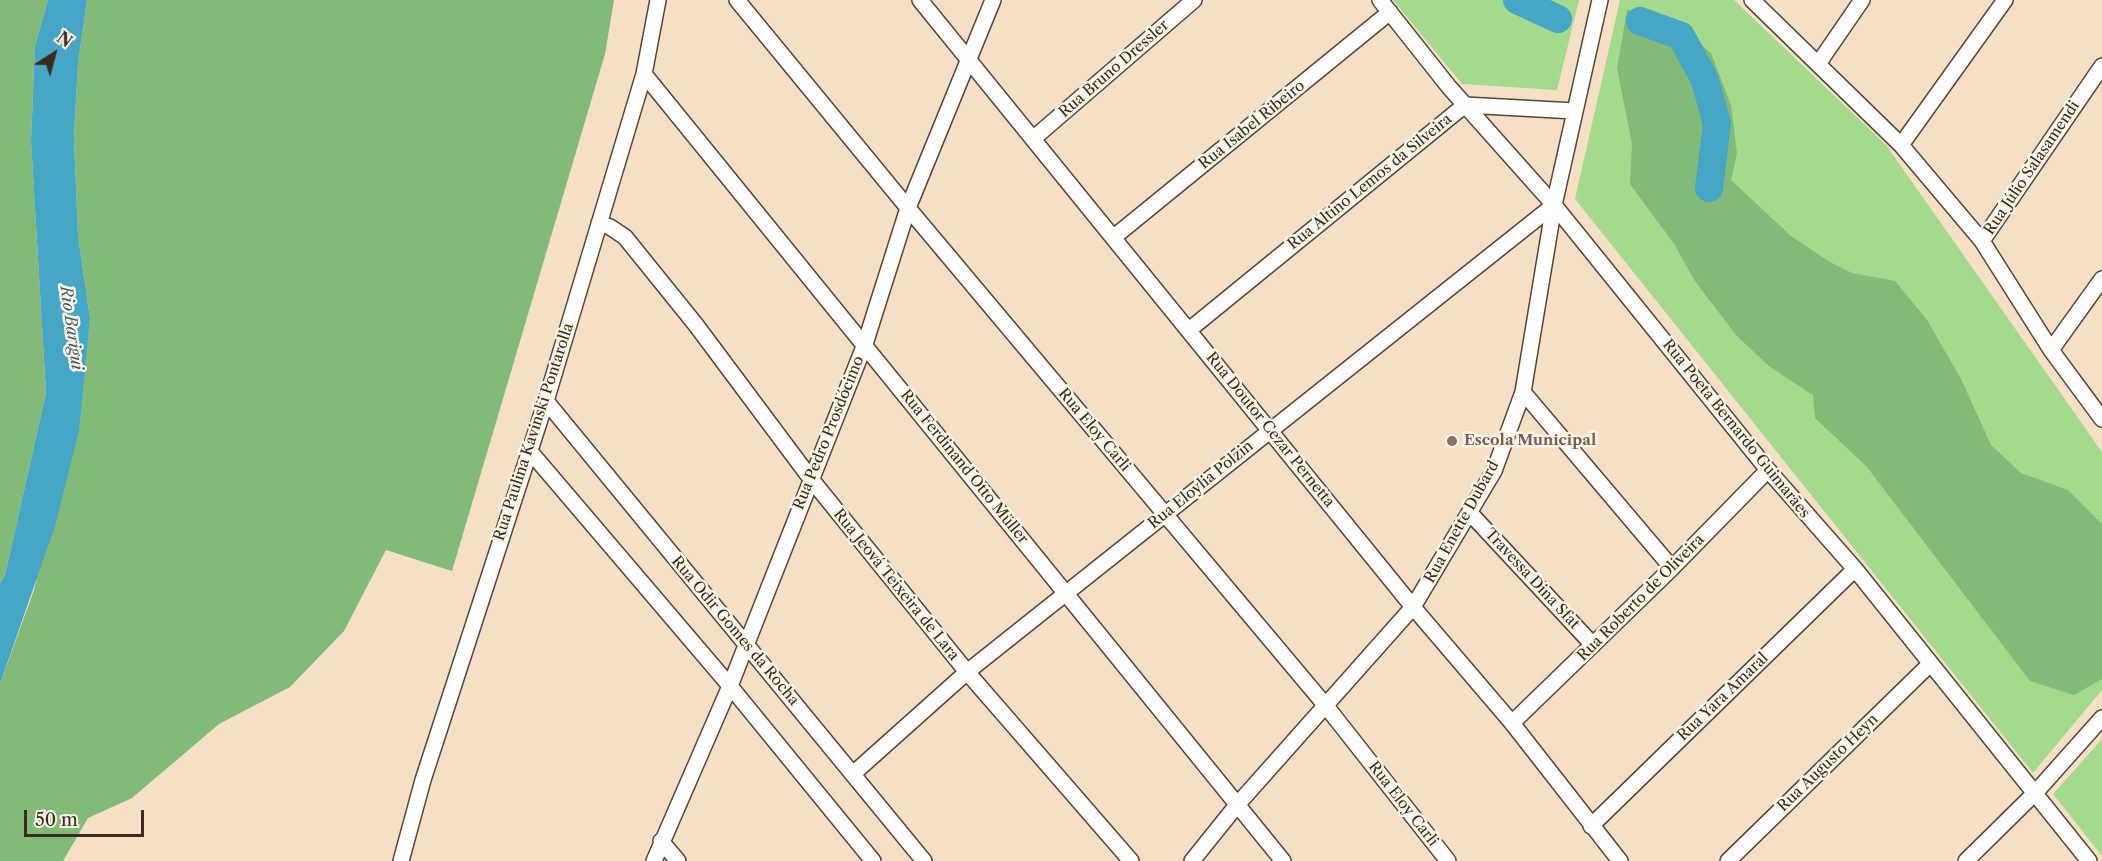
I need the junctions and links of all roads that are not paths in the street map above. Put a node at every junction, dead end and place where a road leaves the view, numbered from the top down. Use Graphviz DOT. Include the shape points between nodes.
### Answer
graph roads {
  1 [pos="658,0"];
  2 [pos="737,0"];
  3 [pos="920,0"];
  4 [pos="993,0"];
  5 [pos="1194,0"];
  6 [pos="1600,0"];
  7 [pos="1752,0"];
  8 [pos="1862,0"];
  9 [pos="2005,0"];
  10 [pos="1385,6"];
  11 [pos="970,58"];
  12 [pos="1818,64"];
  13 [pos="2102,66"];
  14 [pos="644,74"];
  15 [pos="1465,105"];
  16 [pos="1575,111"];
  17 [pos="1034,138"];
  18 [pos="1901,145"];
  19 [pos="1554,205"];
  20 [pos="908,208"];
  21 [pos="599,223"];
  22 [pos="1114,237"];
  23 [pos="1982,241"];
  24 [pos="2102,279"];
  25 [pos="1189,330"];
  26 [pos="865,344"];
  27 [pos="2051,350"];
  28 [pos="1523,392"];
  29 [pos="546,401"];
  30 [pos="2102,418"];
  31 [pos="1270,430"];
  32 [pos="528,449"];
  33 [pos="1768,471"];
  34 [pos="811,479"];
  35 [pos="1470,513"];
  36 [pos="1165,514"];
  37 [pos="1672,568"];
  38 [pos="1854,569"];
  39 [pos="1066,593"];
  40 [pos="1413,607"];
  41 [pos="746,645"];
  42 [pos="1593,645"];
  43 [pos="1929,665"];
  44 [pos="967,672"];
  45 [pos="730,686"];
  46 [pos="1326,706"];
  47 [pos="2102,718"];
  48 [pos="1512,723"];
  49 [pos="854,773"];
  50 [pos="2036,792"];
  51 [pos="1237,805"];
  52 [pos="1592,826"];
  53 [pos="661,841"];
  54 [pos="401,861"];
  55 [pos="654,861"];
  56 [pos="678,861"];
  57 [pos="873,861"];
  58 [pos="924,861"];
  59 [pos="1131,861"];
  60 [pos="1192,861"];
  61 [pos="1283,861"];
  62 [pos="1448,861"];
  63 [pos="1620,861"];
  64 [pos="1728,861"];
  65 [pos="1966,861"];
  66 [pos="2089,861"];
  1 -- 14 [label="street, Rua Paulina Kavinski Pontarolla"];
  2 -- 20 [label="street, Rua Eloy Carli"];
  3 -- 11 [label="street, Rua Doutor Cezar Pernetta"];
  4 -- 11 [label="street, Rua Pedro Prosdócimo"];
  5 -- 17 [label="street, Rua Bruno Dressler"];
  6 -- 16 [label="street, Rua Enette Dubard"];
  7 -- 12 [label="street"];
  8 -- 12 [label="street"];
  9 -- 18 [label="street"];
  10 -- 15 [label="street, Rua Poeta Bernardo Guimarães"];
  10 -- 22 [label="street, Rua Isabel Ribeiro"];
  11 -- 17 [label="street, Rua Doutor Cezar Pernetta"];
  11 -- 20 [label="street, Rua Pedro Prosdócimo"];
  12 -- 18 [label="street"];
  13 -- 23 [label="street, Rua Júlio Salasamendi"];
  14 -- 21 [label="street, Rua Paulina Kavinski Pontarolla"];
  14 -- 26 [label="street, Rua Ferdinand Otto Müller"];
  15 -- 16 [label="street, Rua Altino Lemos da Silveira"];
  15 -- 19 [label="street, Rua Poeta Bernardo Guimarães"];
  15 -- 25 [label="street, Rua Altino Lemos da Silveira"];
  16 -- 19 [label="street, Rua Enette Dubard"];
  17 -- 22 [label="street, Rua Doutor Cezar Pernetta"];
  18 -- 23 [label="street"];
  19 -- 28 [label="street, Rua Enette Dubard"];
  19 -- 31 [label="street, Rua Eloylia Polzin"];
  19 -- 33 [label="street, Rua Poeta Bernardo Guimarães"];
  20 -- 26 [label="street, Rua Pedro Prosdócimo"];
  20 -- 36 [label="street, Rua Eloy Carli"];
  21 -- 29 [label="street, Rua Paulina Kavinski Pontarolla"];
  21 -- 34 [label="street, Rua Jeová Teixeira de Lara" via="624,237 696,325"];
  22 -- 25 [label="street, Rua Doutor Cezar Pernetta"];
  23 -- 27 [label="street"];
  24 -- 27 [label="street"];
  25 -- 31 [label="street, Rua Doutor Cezar Pernetta"];
  26 -- 34 [label="street, Rua Pedro Prosdócimo"];
  26 -- 39 [label="street, Rua Ferdinand Otto Müller"];
  27 -- 30 [label="street"];
  28 -- 35 [label="street, Rua Enette Dubard" via="1494,471"];
  28 -- 37 [label="street"];
  29 -- 32 [label="street, Rua Paulina Kavinski Pontarolla"];
  29 -- 41 [label="street, Rua Odir Gomes da Rocha"];
  31 -- 36 [label="street, Rua Eloylia Polzin"];
  31 -- 40 [label="street, Rua Doutor Cezar Pernetta"];
  32 -- 45 [label="street"];
  32 -- 54 [label="street, Rua Paulina Kavinski Pontarolla"];
  33 -- 37 [label="street, Rua Roberto de Oliveira"];
  33 -- 38 [label="street, Rua Poeta Bernardo Guimarães"];
  34 -- 41 [label="street, Rua Pedro Prosdócimo"];
  34 -- 44 [label="street, Rua Jeová Teixeira de Lara"];
  35 -- 40 [label="street, Rua Enette Dubard"];
  35 -- 42 [label="street, Travessa Dina Sfat"];
  36 -- 39 [label="street, Rua Eloylia Polzin"];
  36 -- 46 [label="street, Rua Eloy Carli"];
  37 -- 42 [label="street, Rua Roberto de Oliveira"];
  38 -- 43 [label="street, Rua Poeta Bernardo Guimarães"];
  38 -- 52 [label="street, Rua Yara Amaral"];
  39 -- 44 [label="street, Rua Eloylia Polzin"];
  39 -- 51 [label="street, Rua Ferdinand Otto Müller"];
  40 -- 46 [label="street, Rua Enette Dubard"];
  40 -- 48 [label="street, Rua Doutor Cezar Pernetta"];
  41 -- 45 [label="street, Rua Pedro Prosdócimo"];
  41 -- 49 [label="street, Rua Odir Gomes da Rocha"];
  42 -- 48 [label="street, Rua Roberto de Oliveira"];
  43 -- 50 [label="street, Rua Poeta Bernardo Guimarães"];
  43 -- 64 [label="street, Rua Augusto Heyn"];
  44 -- 49 [label="street, Rua Eloylia Polzin"];
  44 -- 59 [label="street, Rua Jeová Teixeira de Lara"];
  45 -- 53 [label="street, Rua Pedro Prosdócimo"];
  45 -- 57 [label="street"];
  46 -- 51 [label="street, Rua Enette Dubard"];
  46 -- 62 [label="street, Rua Eloy Carli"];
  47 -- 50 [label="street"];
  48 -- 52 [label="street, Rua Doutor Cezar Pernetta"];
  49 -- 58 [label="street, Rua Odir Gomes da Rocha"];
  50 -- 65 [label="street"];
  50 -- 66 [label="street, Rua Poeta Bernardo Guimarães"];
  51 -- 60 [label="street, Rua Enette Dubard"];
  51 -- 61 [label="street, Rua Ferdinand Otto Müller"];
  52 -- 63 [label="street, Rua Doutor Cezar Pernetta"];
  53 -- 55 [label="street, Rua Pedro Prosdócimo"];
  53 -- 56 [label="street"];
}
